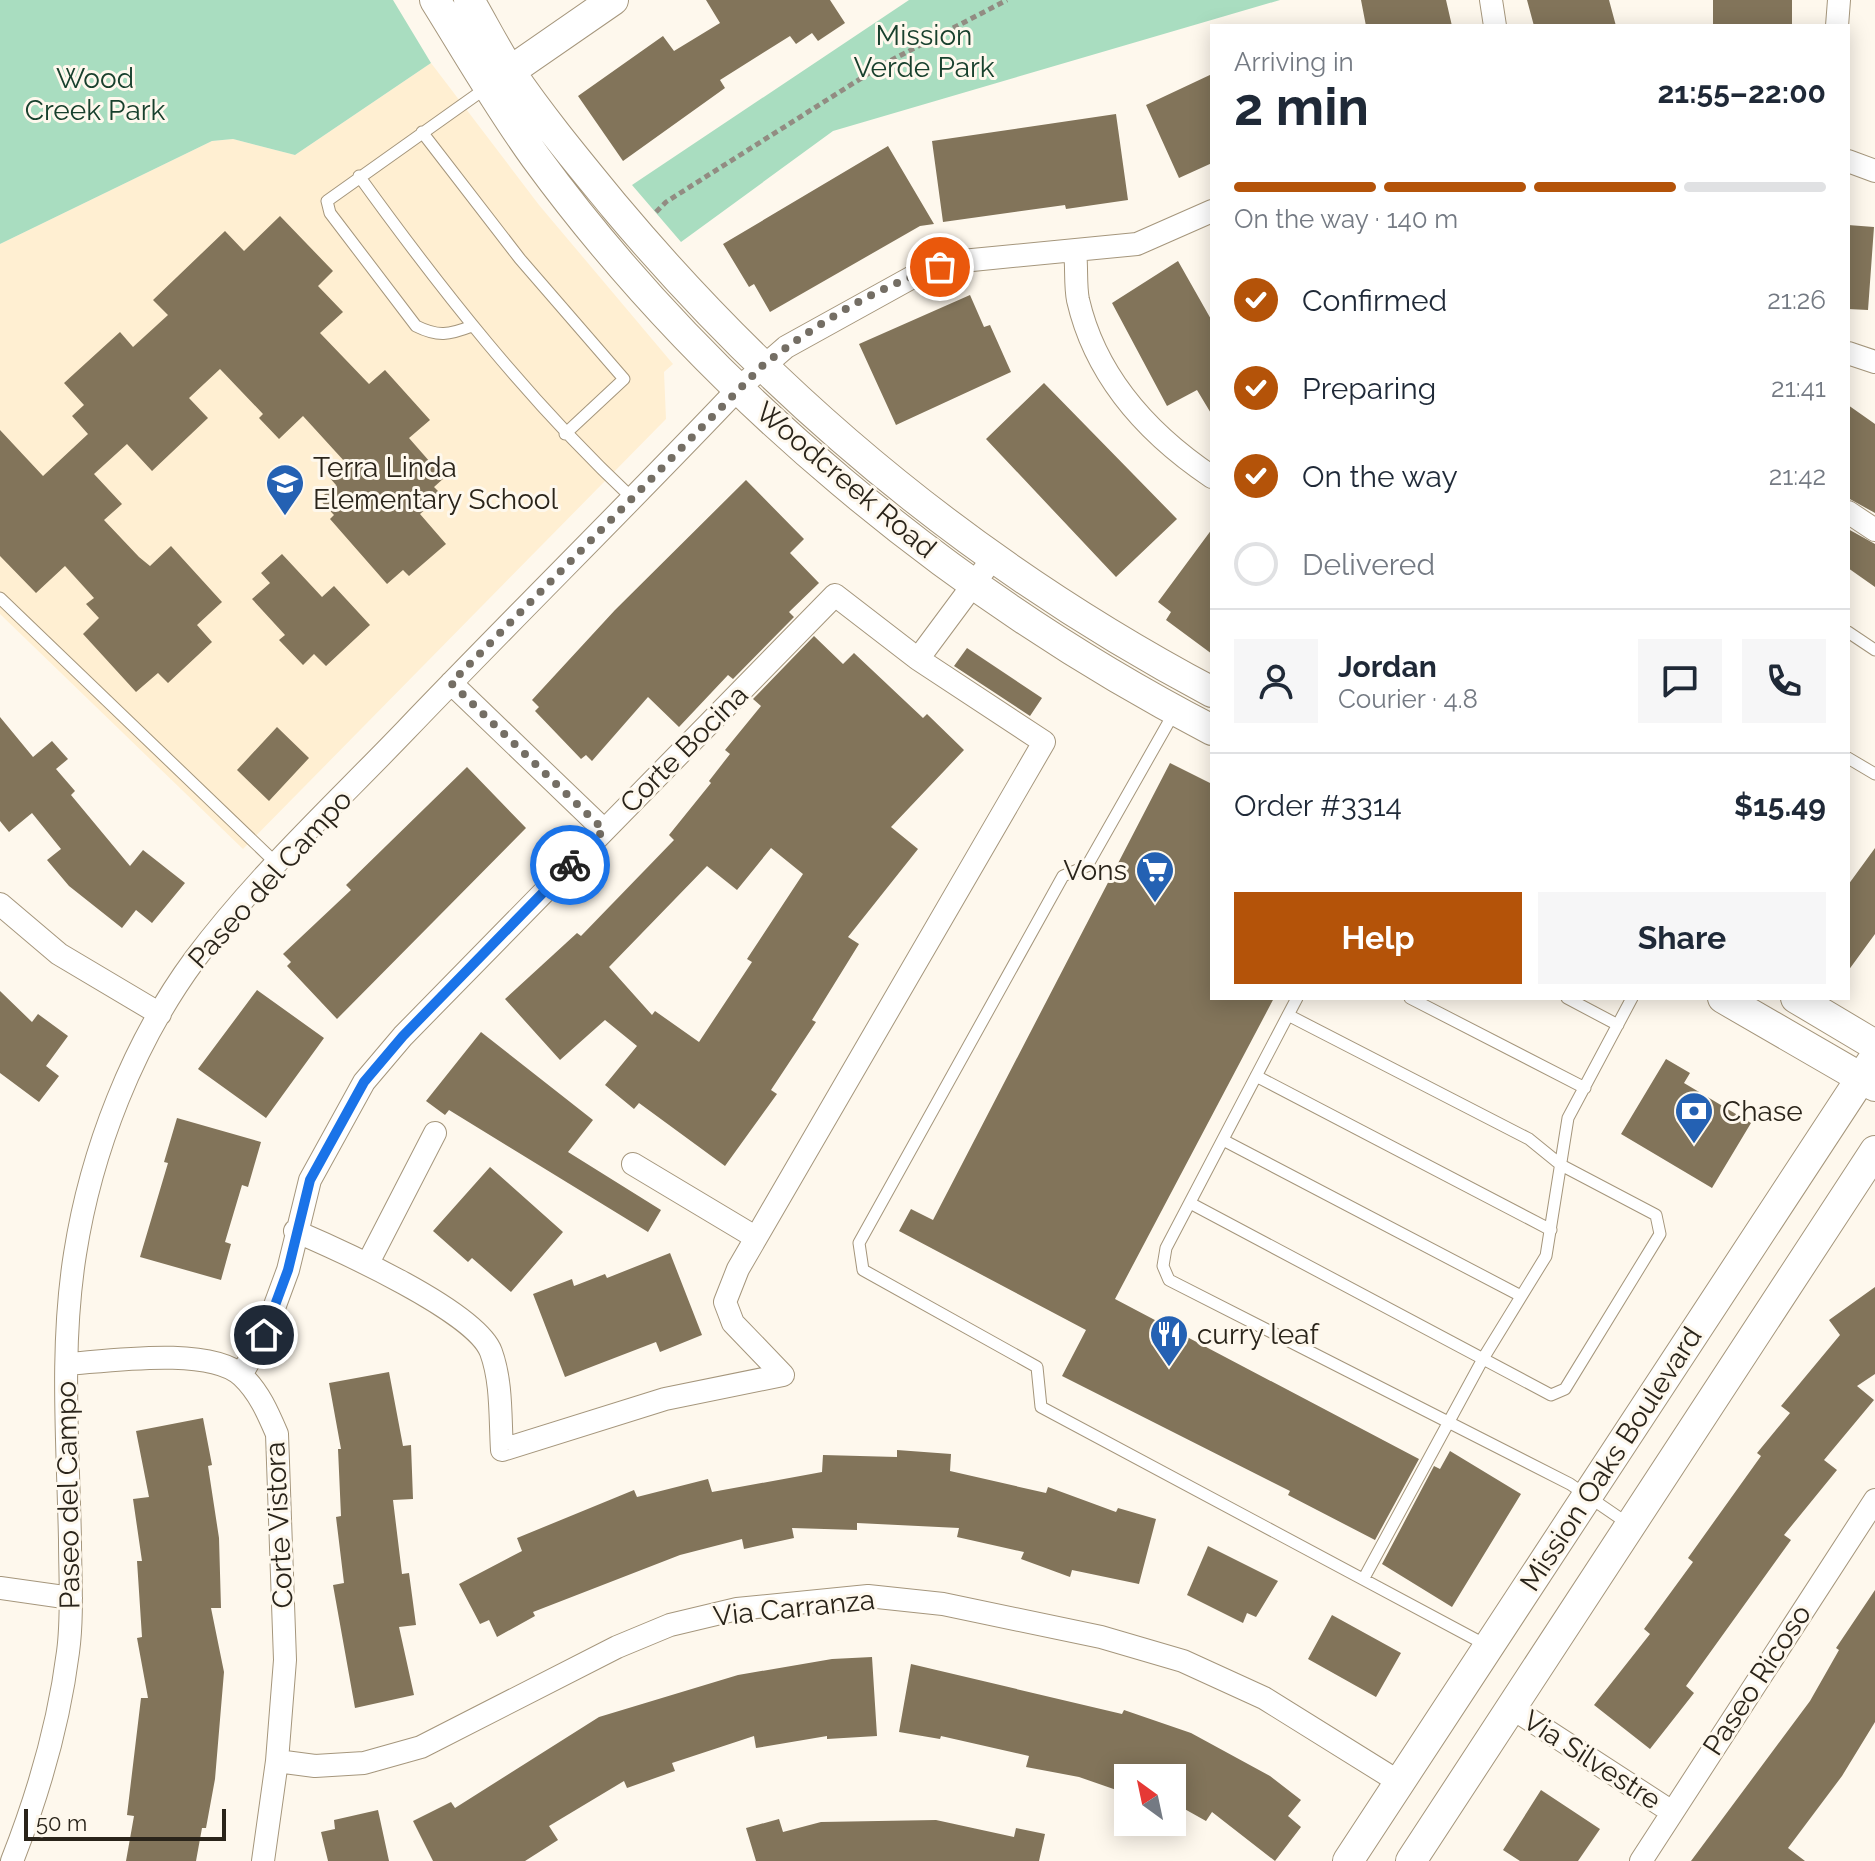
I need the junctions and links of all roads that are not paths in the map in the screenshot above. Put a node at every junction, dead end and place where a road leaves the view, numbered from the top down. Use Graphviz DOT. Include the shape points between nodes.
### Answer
graph roads {
  1 [pos="435,0"];
  2 [pos="469,0"];
  3 [pos="613,0"];
  4 [pos="1491,0"];
  5 [pos="1839,0"];
  6 [pos="1495,24"];
  7 [pos="1837,24"];
  8 [pos="498,79"];
  9 [pos="422,132"];
  10 [pos="1850,162"];
  11 [pos="1875,171"];
  12 [pos="359,176"];
  13 [pos="1210,212"];
  14 [pos="1075,251"];
  15 [pos="472,326"];
  16 [pos="1850,354"];
  17 [pos="1875,362"];
  18 [pos="762,366"];
  19 [pos="739,388"];
  20 [pos="565,434"];
  21 [pos="1210,476"];
  22 [pos="632,498"];
  23 [pos="1850,513"];
  24 [pos="1875,530"];
  25 [pos="993,558"];
  26 [pos="973,585"];
  27 [pos="0,598"];
  28 [pos="1850,633"];
  29 [pos="1875,650"];
  30 [pos="918,659"];
  31 [pos="451,683"];
  32 [pos="1210,691"];
  33 [pos="1175,711"];
  34 [pos="1210,729"];
  35 [pos="1850,759"];
  36 [pos="1875,774"];
  37 [pos="604,830"];
  38 [pos="277,864"];
  39 [pos="0,904"];
  40 [pos="1296,1000"];
  41 [pos="1414,1000"];
  42 [pos="1571,1000"];
  43 [pos="1631,1000"];
  44 [pos="1727,1000"];
  45 [pos="1799,1000"];
  46 [pos="160,1014"];
  47 [pos="1288,1015"];
  48 [pos="1618,1025"];
  49 [pos="1875,1045"];
  50 [pos="1870,1074"];
  51 [pos="1256,1076"];
  52 [pos="1585,1088"];
  53 [pos="435,1133"];
  54 [pos="1223,1140"];
  55 [pos="1875,1151"];
  56 [pos="633,1164"];
  57 [pos="1561,1165"];
  58 [pos="1190,1203"];
  59 [pos="1551,1230"];
  60 [pos="295,1231"];
  61 [pos="755,1237"];
  62 [pos="368,1263"];
  63 [pos="1521,1296"];
  64 [pos="1484,1357"];
  65 [pos="67,1364"];
  66 [pos="241,1375"];
  67 [pos="1446,1424"];
  68 [pos="1587,1495"];
  69 [pos="1875,1500"];
  70 [pos="1628,1524"];
  71 [pos="1364,1578"];
  72 [pos="0,1588"];
  73 [pos="71,1598"];
  74 [pos="1488,1646"];
  75 [pos="1512,1708"];
  76 [pos="277,1761"];
  77 [pos="1399,1782"];
  78 [pos="1672,1812"];
  79 [pos="12,1861"];
  80 [pos="263,1861"];
  81 [pos="1348,1861"];
  82 [pos="1411,1861"];
  83 [pos="1641,1861"];
  1 -- 8 [label="main road, Woodcreek Road"];
  2 -- 8 [label="main road, Woodcreek Road"];
  3 -- 8 [label="main road"];
  4 -- 6 [label="street"];
  5 -- 7 [label="street"];
  8 -- 9 [label="lane"];
  8 -- 18 [label="main road, Woodcreek Road"];
  8 -- 19 [label="main road, Woodcreek Road" via="537,160 605,243"];
  9 -- 12 [label="lane"];
  9 -- 20 [label="lane" via="520,259 624,379"];
  10 -- 11 [label="street"];
  12 -- 15 [label="lane"];
  12 -- 15 [label="lane" via="327,201 330,213 416,326 448,336"];
  13 -- 14 [label="street, Paseo del Campo" via="1137,244"];
  14 -- 18 [label="street, Paseo del Campo" via="962,261 918,274 786,347"];
  14 -- 21 [label="street" via="1078,298 1109,376 1148,428"];
  15 -- 20 [label="lane"];
  16 -- 17 [label="street"];
  18 -- 19 [label="street, Paseo del Campo"];
  18 -- 25 [label="main road, Woodcreek Road" via="853,449"];
  19 -- 22 [label="street, Paseo del Campo"];
  19 -- 26 [label="main road, Woodcreek Road" via="888,521"];
  20 -- 22 [label="lane"];
  22 -- 31 [label="street, Paseo del Campo"];
  23 -- 24 [label="street"];
  25 -- 26 [label="street"];
  25 -- 32 [label="main road, Woodcreek Road"];
  26 -- 30 [label="street"];
  26 -- 33 [label="main road, Woodcreek Road"];
  27 -- 38 [label="lane"];
  28 -- 29 [label="lane"];
  30 -- 37 [label="street, Corte Bocina" via="835,595"];
  30 -- 61 [label="street" via="1044,742"];
  31 -- 37 [label="street"];
  31 -- 38 [label="street, Paseo del Campo"];
  33 -- 34 [label="main road, Woodcreek Road"];
  33 -- 71 [label="lane" via="1087,866 1063,876 859,1243 863,1270 1037,1367 1041,1407"];
  35 -- 36 [label="lane"];
  37 -- 60 [label="street, Corte Bocina" via="364,1082 310,1180"];
  38 -- 46 [label="street, Paseo del Campo" via="194,961"];
  39 -- 46 [label="street" via="59,954"];
  40 -- 47 [label="lane"];
  41 -- 52 [label="lane"];
  42 -- 48 [label="lane"];
  43 -- 48 [label="lane"];
  44 -- 50 [label="main road"];
  45 -- 49 [label="main road"];
  46 -- 65 [label="street, Paseo del Campo" via="123,1088 85,1204 74,1265"];
  47 -- 51 [label="lane"];
  47 -- 57 [label="lane" via="1529,1139"];
  48 -- 52 [label="lane"];
  50 -- 68 [label="main road, Mission Oaks Boulevard"];
  51 -- 54 [label="lane"];
  51 -- 59 [label="lane"];
  52 -- 57 [label="lane" via="1568,1118"];
  53 -- 62 [label="street"];
  54 -- 58 [label="lane"];
  54 -- 63 [label="lane"];
  55 -- 70 [label="main road, Mission Oaks Boulevard"];
  56 -- 61 [label="street"];
  57 -- 59 [label="lane"];
  57 -- 64 [label="lane" via="1656,1215 1660,1234 1565,1389 1551,1395"];
  58 -- 64 [label="lane"];
  58 -- 67 [label="lane" via="1166,1248 1163,1266 1169,1280"];
  59 -- 63 [label="lane" via="1546,1256"];
  60 -- 62 [label="street"];
  60 -- 66 [label="street, Corte Bocina" via="288,1270 264,1335"];
  61 -- 62 [label="street" via="725,1302 733,1323 783,1375 665,1399 502,1450 498,1383 490,1350 478,1331"];
  63 -- 64 [label="lane"];
  64 -- 67 [label="lane"];
  65 -- 66 [label="street" via="178,1359 220,1364"];
  65 -- 73 [label="street, Paseo del Campo"];
  66 -- 76 [label="street, Corte Vistora" via="265,1406 277,1434 285,1660"];
  67 -- 68 [label="lane"];
  67 -- 71 [label="lane"];
  68 -- 70 [label="lane"];
  68 -- 74 [label="main road, Mission Oaks Boulevard"];
  69 -- 78 [label="street, Paseo Ricoso"];
  70 -- 75 [label="main road, Mission Oaks Boulevard"];
  71 -- 74 [label="lane"];
  72 -- 73 [label="street"];
  73 -- 79 [label="street, Paseo del Campo" via="69,1650 54,1725"];
  74 -- 77 [label="main road, Mission Oaks Boulevard"];
  75 -- 78 [label="street, Via Silvestre"];
  75 -- 82 [label="main road, Mission Oaks Boulevard"];
  76 -- 77 [label="street, Via Carranza" via="315,1766 364,1763 421,1747 670,1625 737,1609 868,1596 943,1604 1101,1637 1183,1661 1264,1698"];
  76 -- 80 [label="street, Corte Vistora"];
  77 -- 81 [label="main road, Mission Oaks Boulevard"];
  78 -- 83 [label="street, Paseo Ricoso"];
}
